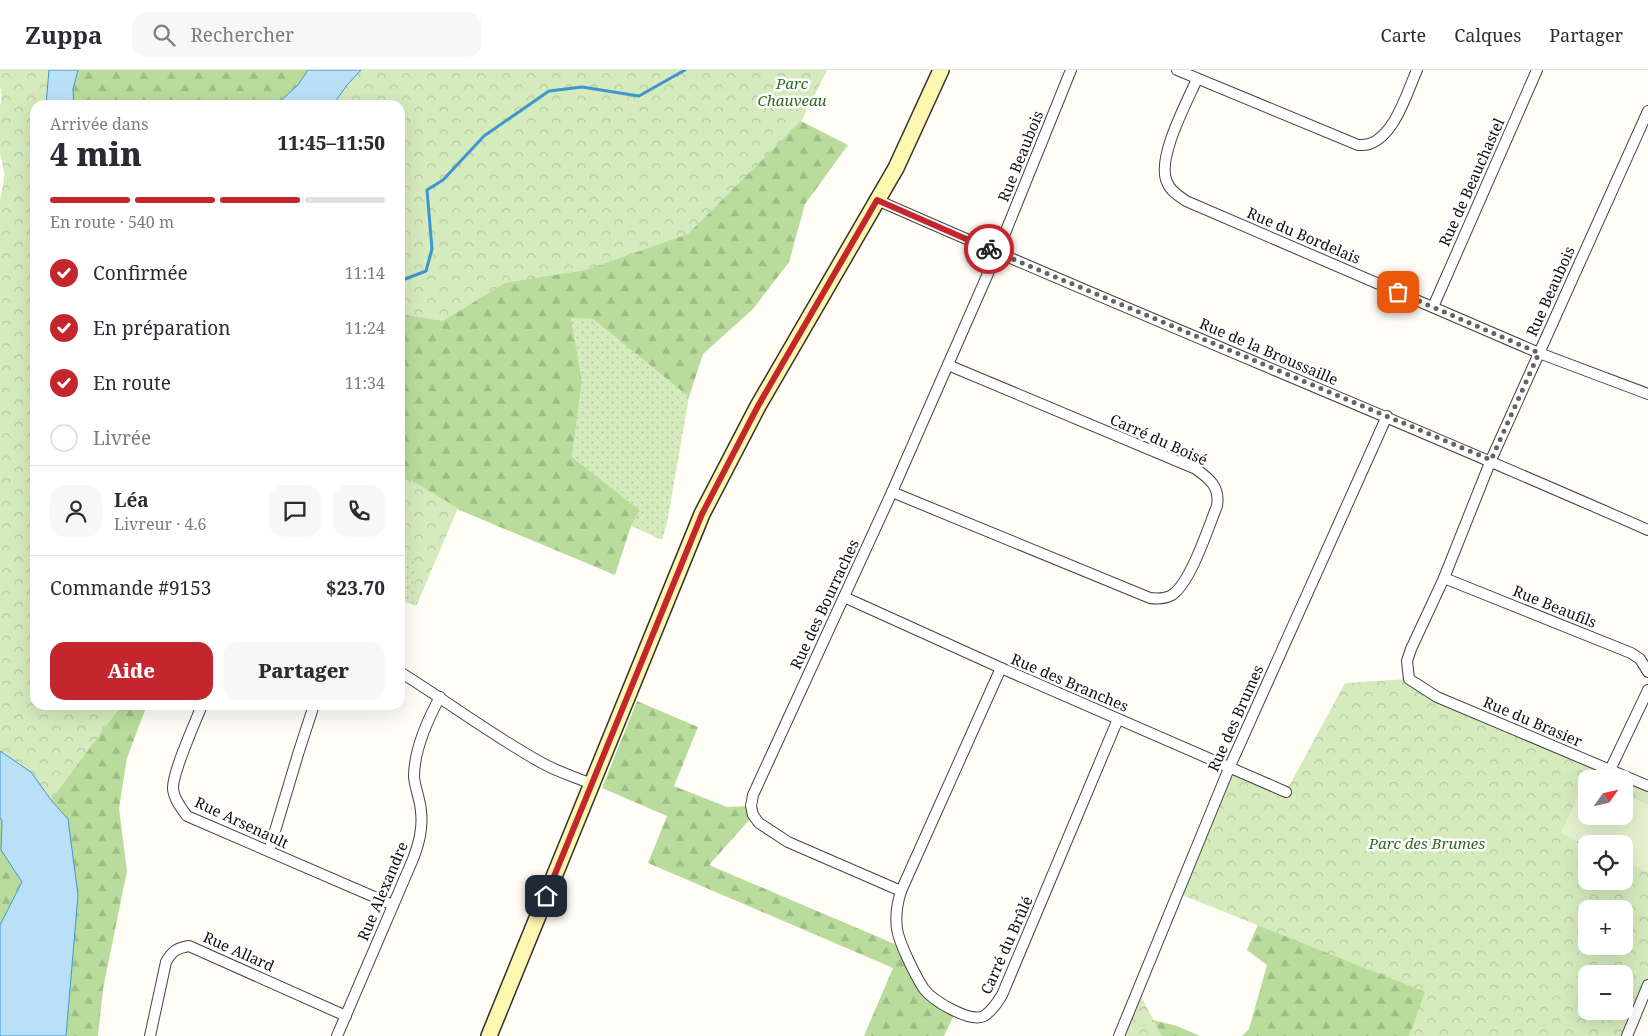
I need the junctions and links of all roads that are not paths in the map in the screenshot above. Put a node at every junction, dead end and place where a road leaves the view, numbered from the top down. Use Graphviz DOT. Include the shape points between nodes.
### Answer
graph roads {
  1 [pos="941,70"];
  2 [pos="1072,70"];
  3 [pos="1177,70"];
  4 [pos="1417,70"];
  5 [pos="1537,70"];
  6 [pos="1197,79"];
  7 [pos="1648,111"];
  8 [pos="877,200"];
  9 [pos="997,253"];
  10 [pos="1433,307"];
  11 [pos="1539,353"];
  12 [pos="948,365"];
  13 [pos="1648,394"];
  14 [pos="1387,416"];
  15 [pos="1491,460"];
  16 [pos="892,492"];
  17 [pos="1648,530"];
  18 [pos="1444,578"];
  19 [pos="844,597"];
  20 [pos="1001,668"];
  21 [pos="1648,672"];
  22 [pos="405,675"];
  23 [pos="1409,678"];
  24 [pos="1648,690"];
  25 [pos="440,697"];
  26 [pos="200,710"];
  27 [pos="312,710"];
  28 [pos="1118,719"];
  29 [pos="1230,766"];
  30 [pos="1610,770"];
  31 [pos="1633,780"];
  32 [pos="592,784"];
  33 [pos="1648,786"];
  34 [pos="1286,792"];
  35 [pos="269,851"];
  36 [pos="901,891"];
  37 [pos="393,905"];
  38 [pos="1648,986"];
  39 [pos="346,1016"];
  40 [pos="150,1036"];
  41 [pos="337,1036"];
  42 [pos="488,1036"];
  43 [pos="1119,1036"];
  44 [pos="1627,1036"];
  1 -- 8 [label="street" via="896,168"];
  2 -- 9 [label="street, Rue Beaubois"];
  3 -- 6 [label="street"];
  4 -- 6 [label="street" via="1395,120 1369,145 1358,145"];
  5 -- 10 [label="street, Rue de Beauchastel"];
  6 -- 10 [label="street, Rue du Bordelais" via="1168,147 1166,182 1174,192 1186,201"];
  7 -- 11 [label="street, Rue Beaubois"];
  8 -- 9 [label="street, Rue de la Broussaille"];
  8 -- 32 [label="street" via="758,406 702,514"];
  9 -- 12 [label="street, Rue des Bourraches"];
  9 -- 14 [label="street, Rue de la Broussaille"];
  10 -- 11 [label="street, Rue du Bordelais"];
  11 -- 13 [label="street, Rue du Bordelais"];
  11 -- 15 [label="street, Rue Beaubois"];
  12 -- 16 [label="street, Rue des Bourraches"];
  12 -- 16 [label="street, Carré du Boisé" via="1196,469 1208,477 1218,496 1217,506 1185,581 1171,596 1150,598"];
  14 -- 15 [label="street, Rue de la Broussaille"];
  14 -- 29 [label="street, Rue des Brumes"];
  15 -- 17 [label="street, Rue de la Broussaille"];
  15 -- 18 [label="street, Rue Beaubois"];
  16 -- 19 [label="street, Rue des Bourraches"];
  18 -- 21 [label="street, Rue Beaufils" via="1631,653 1640,659"];
  18 -- 23 [label="street, Rue Beaubois" via="1411,649 1407,661"];
  19 -- 20 [label="street, Rue des Branches"];
  19 -- 36 [label="street, Rue des Bourraches" via="752,795 751,806 758,823 788,842"];
  20 -- 28 [label="street, Rue des Branches"];
  20 -- 36 [label="street, Carré du Brûlé"];
  22 -- 25 [label="street"];
  23 -- 30 [label="street, Rue du Brasier" via="1437,697"];
  24 -- 30 [label="street"];
  25 -- 32 [label="street" via="544,764"];
  25 -- 37 [label="street, Rue Alexandre" via="420,743 414,776 422,833"];
  26 -- 35 [label="street, Rue Arsenault" via="175,776 173,790 179,806 187,816"];
  27 -- 35 [label="street"];
  28 -- 29 [label="street, Rue des Branches"];
  28 -- 36 [label="street, Carré du Brûlé" via="1002,995 985,1015 975,1018 964,1015 925,990 897,931 895,910"];
  29 -- 34 [label="street, Rue des Branches"];
  29 -- 43 [label="street, Rue des Brumes"];
  31 -- 33 [label="street, Rue du Brasier"];
  32 -- 42 [label="street"];
  35 -- 37 [label="street, Rue Arsenault"];
  37 -- 39 [label="street, Rue Alexandre"];
  38 -- 44 [label="street"];
  39 -- 40 [label="street, Rue Allard" via="189,946 171,953 166,962"];
  39 -- 41 [label="street, Rue Alexandre"];
}
